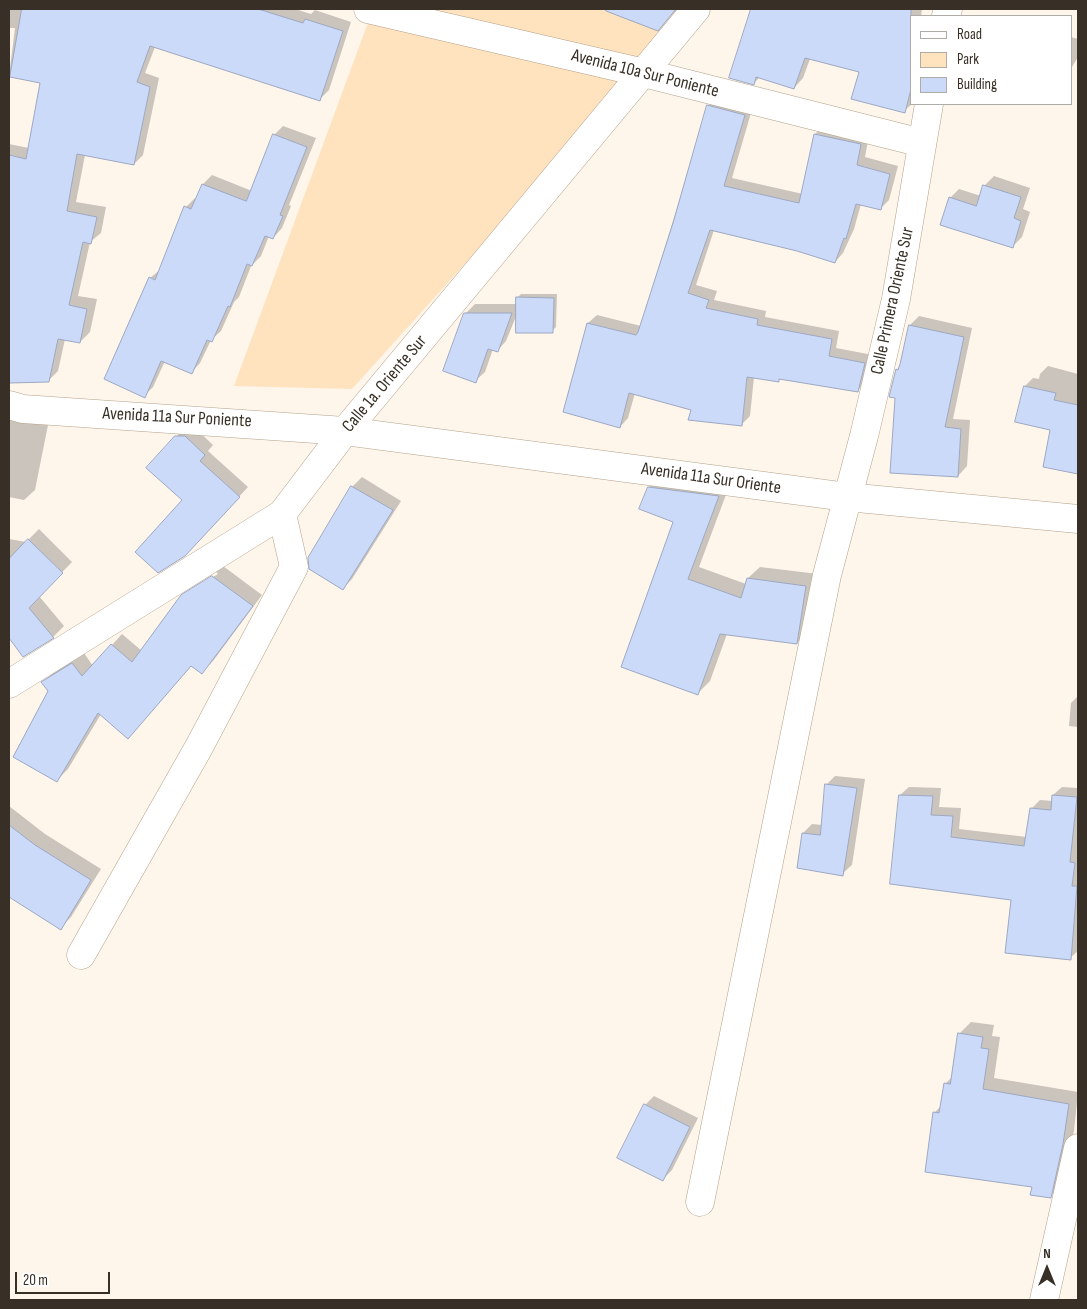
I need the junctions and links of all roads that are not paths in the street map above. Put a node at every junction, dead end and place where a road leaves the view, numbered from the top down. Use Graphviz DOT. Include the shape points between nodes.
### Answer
graph roads {
  1 [pos="368,9"];
  2 [pos="696,9"];
  3 [pos="431,16"];
  4 [pos="644,73"];
  5 [pos="928,105"];
  6 [pos="922,143"];
  7 [pos="9,405"];
  8 [pos="345,431"];
  9 [pos="848,497"];
  10 [pos="282,514"];
  11 [pos="1078,519"];
  12 [pos="9,684"];
  13 [pos="81,955"];
  14 [pos="1078,1148"];
  15 [pos="700,1202"];
  16 [pos="1044,1300"];
  1 -- 3 [label="street, Avenida 10a Sur Poniente"];
  2 -- 4 [label="street, Calle 1a. Oriente Sur"];
  3 -- 4 [label="street, Avenida 10a Sur Poniente"];
  4 -- 6 [label="street, Avenida 10a Sur Poniente"];
  4 -- 8 [label="street, Calle 1a. Oriente Sur"];
  5 -- 6 [label="street, Calle Primera Oriente Sur"];
  6 -- 9 [label="street, Calle Primera Oriente Sur" via="896,299"];
  7 -- 8 [label="street, Avenida 11a Sur Poniente" via="23,409"];
  8 -- 9 [label="street, Avenida 11a Sur Oriente"];
  8 -- 10 [label="street, Calle 1a. Oriente Sur"];
  9 -- 11 [label="street, Avenida 11a Sur Oriente"];
  9 -- 15 [label="street, Calle Primera Oriente Sur" via="827,575"];
  10 -- 12 [label="street, Calle 1a. Oriente Sur"];
  10 -- 13 [label="street" via="294,567 199,747"];
  14 -- 16 [label="street"];
}
